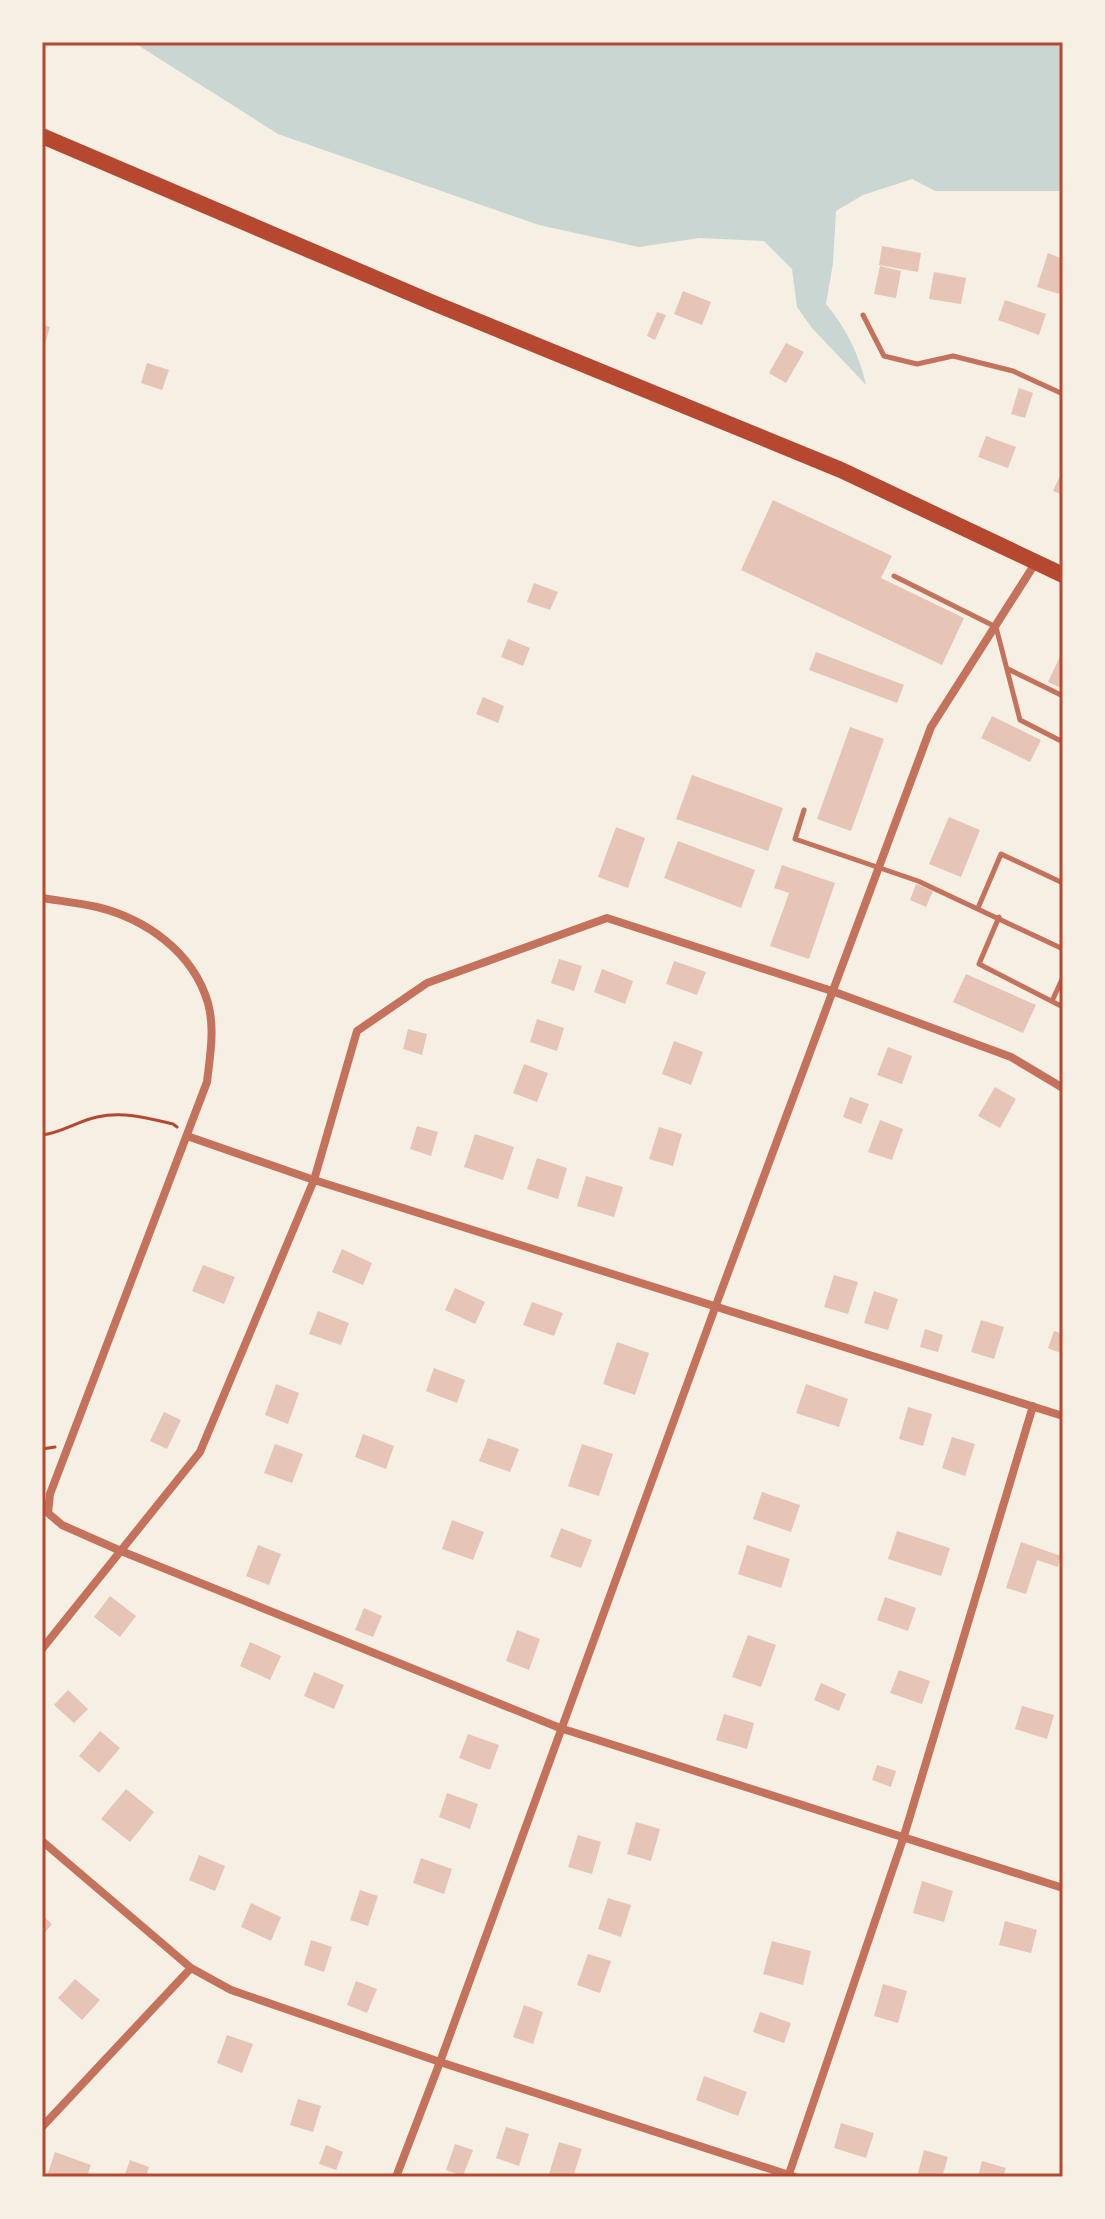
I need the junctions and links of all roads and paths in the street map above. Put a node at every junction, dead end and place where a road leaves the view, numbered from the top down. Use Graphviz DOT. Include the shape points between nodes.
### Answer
graph roads {
  1 [pos="42,136"];
  2 [pos="863,315"];
  3 [pos="1063,394"];
  4 [pos="1036,562"];
  5 [pos="1063,575"];
  6 [pos="894,576"];
  7 [pos="996,627"];
  8 [pos="1007,669"];
  9 [pos="1063,696"];
  10 [pos="1063,742"];
  11 [pos="804,810"];
  12 [pos="880,867"];
  13 [pos="1063,883"];
  14 [pos="42,898"];
  15 [pos="978,908"];
  16 [pos="999,917"];
  17 [pos="1063,949"];
  18 [pos="1063,977"];
  19 [pos="832,991"];
  20 [pos="1053,999"];
  21 [pos="1063,1007"];
  22 [pos="1063,1088"];
  23 [pos="42,1135"];
  24 [pos="187,1136"];
  25 [pos="314,1180"];
  26 [pos="716,1305"];
  27 [pos="1033,1406"];
  28 [pos="1063,1416"];
  29 [pos="121,1551"];
  30 [pos="42,1649"];
  31 [pos="560,1728"];
  32 [pos="904,1836"];
  33 [pos="42,1841"];
  34 [pos="1063,1888"];
  35 [pos="191,1968"];
  36 [pos="440,2062"];
  37 [pos="42,2127"];
  38 [pos="790,2176"];
  39 [pos="396,2177"];
  1 -- 4 [label="main road" via="841,470"];
  2 -- 3 [label="lane" via="884,356 917,364 953,356 1013,371"];
  4 -- 5 [label="main road"];
  4 -- 7 [label="street"];
  6 -- 7 [label="lane"];
  7 -- 8 [label="lane"];
  7 -- 12 [label="street" via="931,727"];
  8 -- 9 [label="lane"];
  8 -- 10 [label="lane" via="1020,720"];
  11 -- 12 [label="lane" via="795,839"];
  12 -- 15 [label="lane"];
  12 -- 19 [label="street"];
  13 -- 15 [label="lane" via="1001,854"];
  14 -- 24 [label="street" via="98,907 140,923 170,943 191,967 208,1003 212,1042 207,1082"];
  15 -- 16 [label="lane"];
  16 -- 17 [label="lane"];
  16 -- 20 [label="lane" via="979,964"];
  18 -- 20 [label="lane"];
  19 -- 22 [label="street" via="1011,1057"];
  19 -- 25 [label="street" via="607,918 427,983 357,1031"];
  19 -- 26 [label="street"];
  20 -- 21 [label="lane"];
  23 -- 24 [label="path" via="120,1114 173,1124"];
  24 -- 25 [label="street"];
  24 -- 29 [label="street" via="50,1494 48,1513 62,1525"];
  25 -- 26 [label="street"];
  25 -- 29 [label="street" via="200,1452"];
  26 -- 27 [label="street"];
  26 -- 31 [label="street"];
  27 -- 28 [label="street"];
  27 -- 32 [label="street"];
  29 -- 30 [label="street"];
  29 -- 31 [label="street"];
  31 -- 32 [label="street"];
  31 -- 36 [label="street"];
  32 -- 34 [label="street"];
  32 -- 38 [label="street"];
  33 -- 35 [label="street"];
  35 -- 36 [label="street" via="231,1990"];
  35 -- 37 [label="street"];
  36 -- 38 [label="street"];
  36 -- 39 [label="street"];
}
